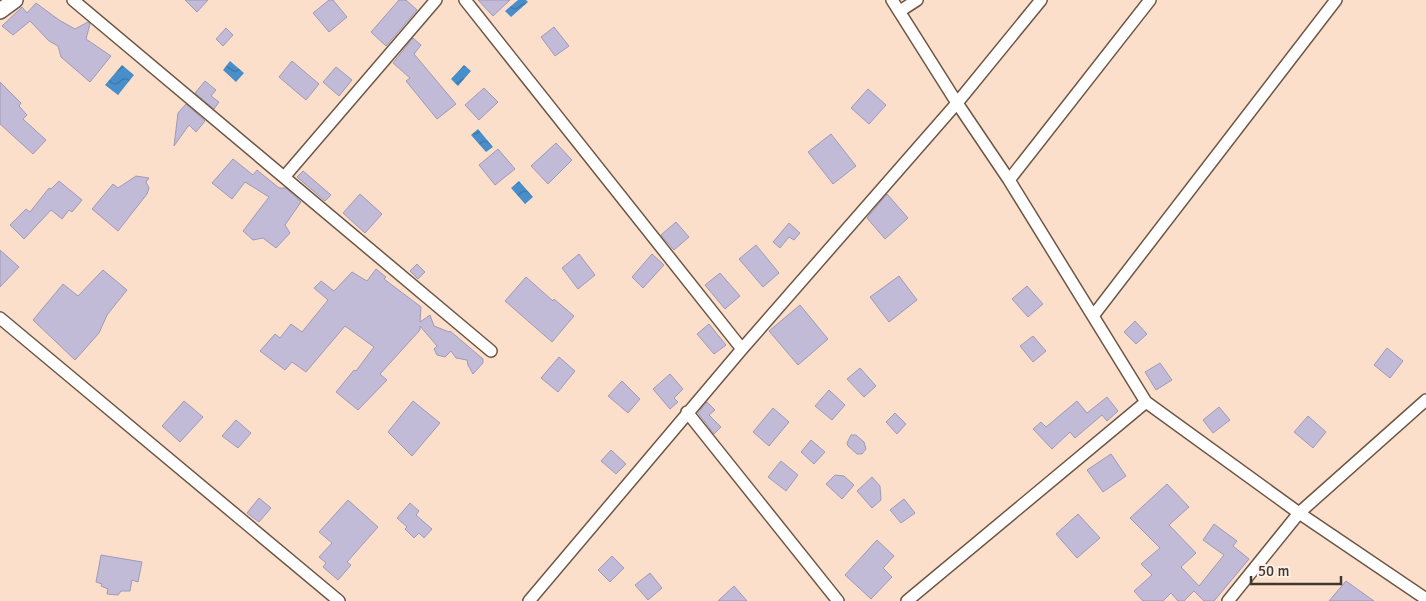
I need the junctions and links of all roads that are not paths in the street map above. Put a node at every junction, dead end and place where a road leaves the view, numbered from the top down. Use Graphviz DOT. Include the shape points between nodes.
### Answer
graph roads {
  1 [pos="15,0"];
  2 [pos="73,0"];
  3 [pos="436,0"];
  4 [pos="465,0"];
  5 [pos="892,0"];
  6 [pos="917,0"];
  7 [pos="1041,0"];
  8 [pos="1150,0"];
  9 [pos="1336,0"];
  10 [pos="0,11"];
  11 [pos="900,11"];
  12 [pos="957,103"];
  13 [pos="285,176"];
  14 [pos="1009,180"];
  15 [pos="1093,316"];
  16 [pos="0,318"];
  17 [pos="742,349"];
  18 [pos="491,350"];
  19 [pos="1426,400"];
  20 [pos="1146,402"];
  21 [pos="688,412"];
  22 [pos="1300,514"];
  23 [pos="1426,599"];
  24 [pos="339,601"];
  25 [pos="529,601"];
  26 [pos="838,601"];
  27 [pos="907,601"];
  28 [pos="1228,601"];
  1 -- 10 [label="street"];
  2 -- 13 [label="street"];
  3 -- 13 [label="street"];
  4 -- 17 [label="street"];
  5 -- 11 [label="street"];
  6 -- 11 [label="street"];
  7 -- 12 [label="street"];
  8 -- 14 [label="street"];
  9 -- 15 [label="street"];
  11 -- 12 [label="street"];
  12 -- 14 [label="street"];
  12 -- 17 [label="street"];
  13 -- 18 [label="street"];
  14 -- 15 [label="street"];
  15 -- 20 [label="street"];
  16 -- 24 [label="street"];
  17 -- 21 [label="street"];
  19 -- 22 [label="street"];
  20 -- 22 [label="street"];
  20 -- 27 [label="street"];
  21 -- 25 [label="street"];
  21 -- 26 [label="street"];
  22 -- 23 [label="street"];
  22 -- 28 [label="street"];
}
